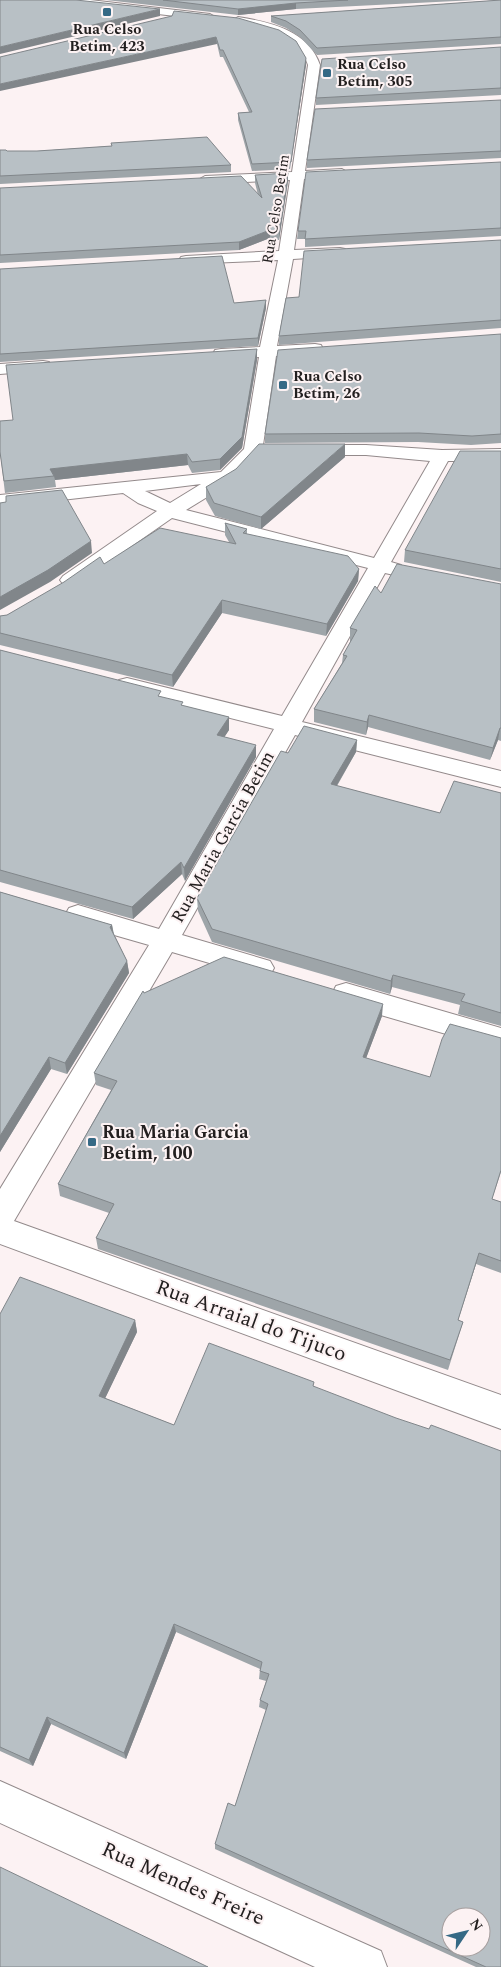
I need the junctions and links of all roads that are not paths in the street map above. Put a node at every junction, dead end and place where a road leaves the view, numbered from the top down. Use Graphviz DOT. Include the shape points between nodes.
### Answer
graph roads {
  1 [pos="62,0"];
  2 [pos="186,15"];
  3 [pos="277,16"];
  4 [pos="229,19"];
  5 [pos="158,21"];
  6 [pos="355,172"];
  7 [pos="296,176"];
  8 [pos="188,181"];
  9 [pos="354,251"];
  10 [pos="286,255"];
  11 [pos="168,261"];
  12 [pos="334,348"];
  13 [pos="268,352"];
  14 [pos="208,355"];
  15 [pos="62,364"];
  16 [pos="0,369"];
  17 [pos="253,450"];
  18 [pos="501,455"];
  19 [pos="442,456"];
  20 [pos="228,476"];
  21 [pos="127,488"];
  22 [pos="0,501"];
  23 [pos="170,511"];
  24 [pos="378,566"];
  25 [pos="416,574"];
  26 [pos="58,588"];
  27 [pos="106,680"];
  28 [pos="286,724"];
  29 [pos="501,779"];
  30 [pos="55,908"];
  31 [pos="165,941"];
  32 [pos="286,976"];
  33 [pos="324,987"];
  34 [pos="501,1039"];
  35 [pos="0,1217"];
  36 [pos="0,1230"];
  37 [pos="501,1412"];
  38 [pos="0,1802"];
  39 [pos="365,1967"];
  1 -- 2 [label="street"];
  2 -- 4 [label="street"];
  2 -- 5 [label="street"];
  3 -- 4 [label="street"];
  4 -- 7 [label="street, Rua Celso Betim" via="270,26 292,35 318,61 313,110"];
  6 -- 7 [label="street"];
  7 -- 8 [label="street"];
  7 -- 10 [label="street, Rua Celso Betim"];
  9 -- 10 [label="street"];
  10 -- 11 [label="street"];
  10 -- 13 [label="street, Rua Celso Betim"];
  12 -- 13 [label="street"];
  13 -- 14 [label="street"];
  13 -- 17 [label="street, Rua Celso Betim"];
  15 -- 16 [label="street"];
  17 -- 19 [label="street" via="366,450"];
  17 -- 20 [label="street"];
  18 -- 19 [label="street"];
  19 -- 24 [label="street, Rua Maria Garcia Betim"];
  20 -- 21 [label="street"];
  20 -- 23 [label="street"];
  21 -- 22 [label="street"];
  21 -- 23 [label="street"];
  23 -- 24 [label="street" via="215,526"];
  23 -- 26 [label="street"];
  24 -- 25 [label="street"];
  24 -- 28 [label="street, Rua Maria Garcia Betim"];
  27 -- 28 [label="street"];
  28 -- 29 [label="street"];
  28 -- 31 [label="street, Rua Maria Garcia Betim"];
  30 -- 31 [label="street"];
  31 -- 32 [label="street"];
  31 -- 35 [label="street, Rua Maria Garcia Betim"];
  33 -- 34 [label="street"];
  36 -- 37 [label="street, Rua Arraial do Tijuco"];
  38 -- 39 [label="street, Rua Mendes Freire"];
}
